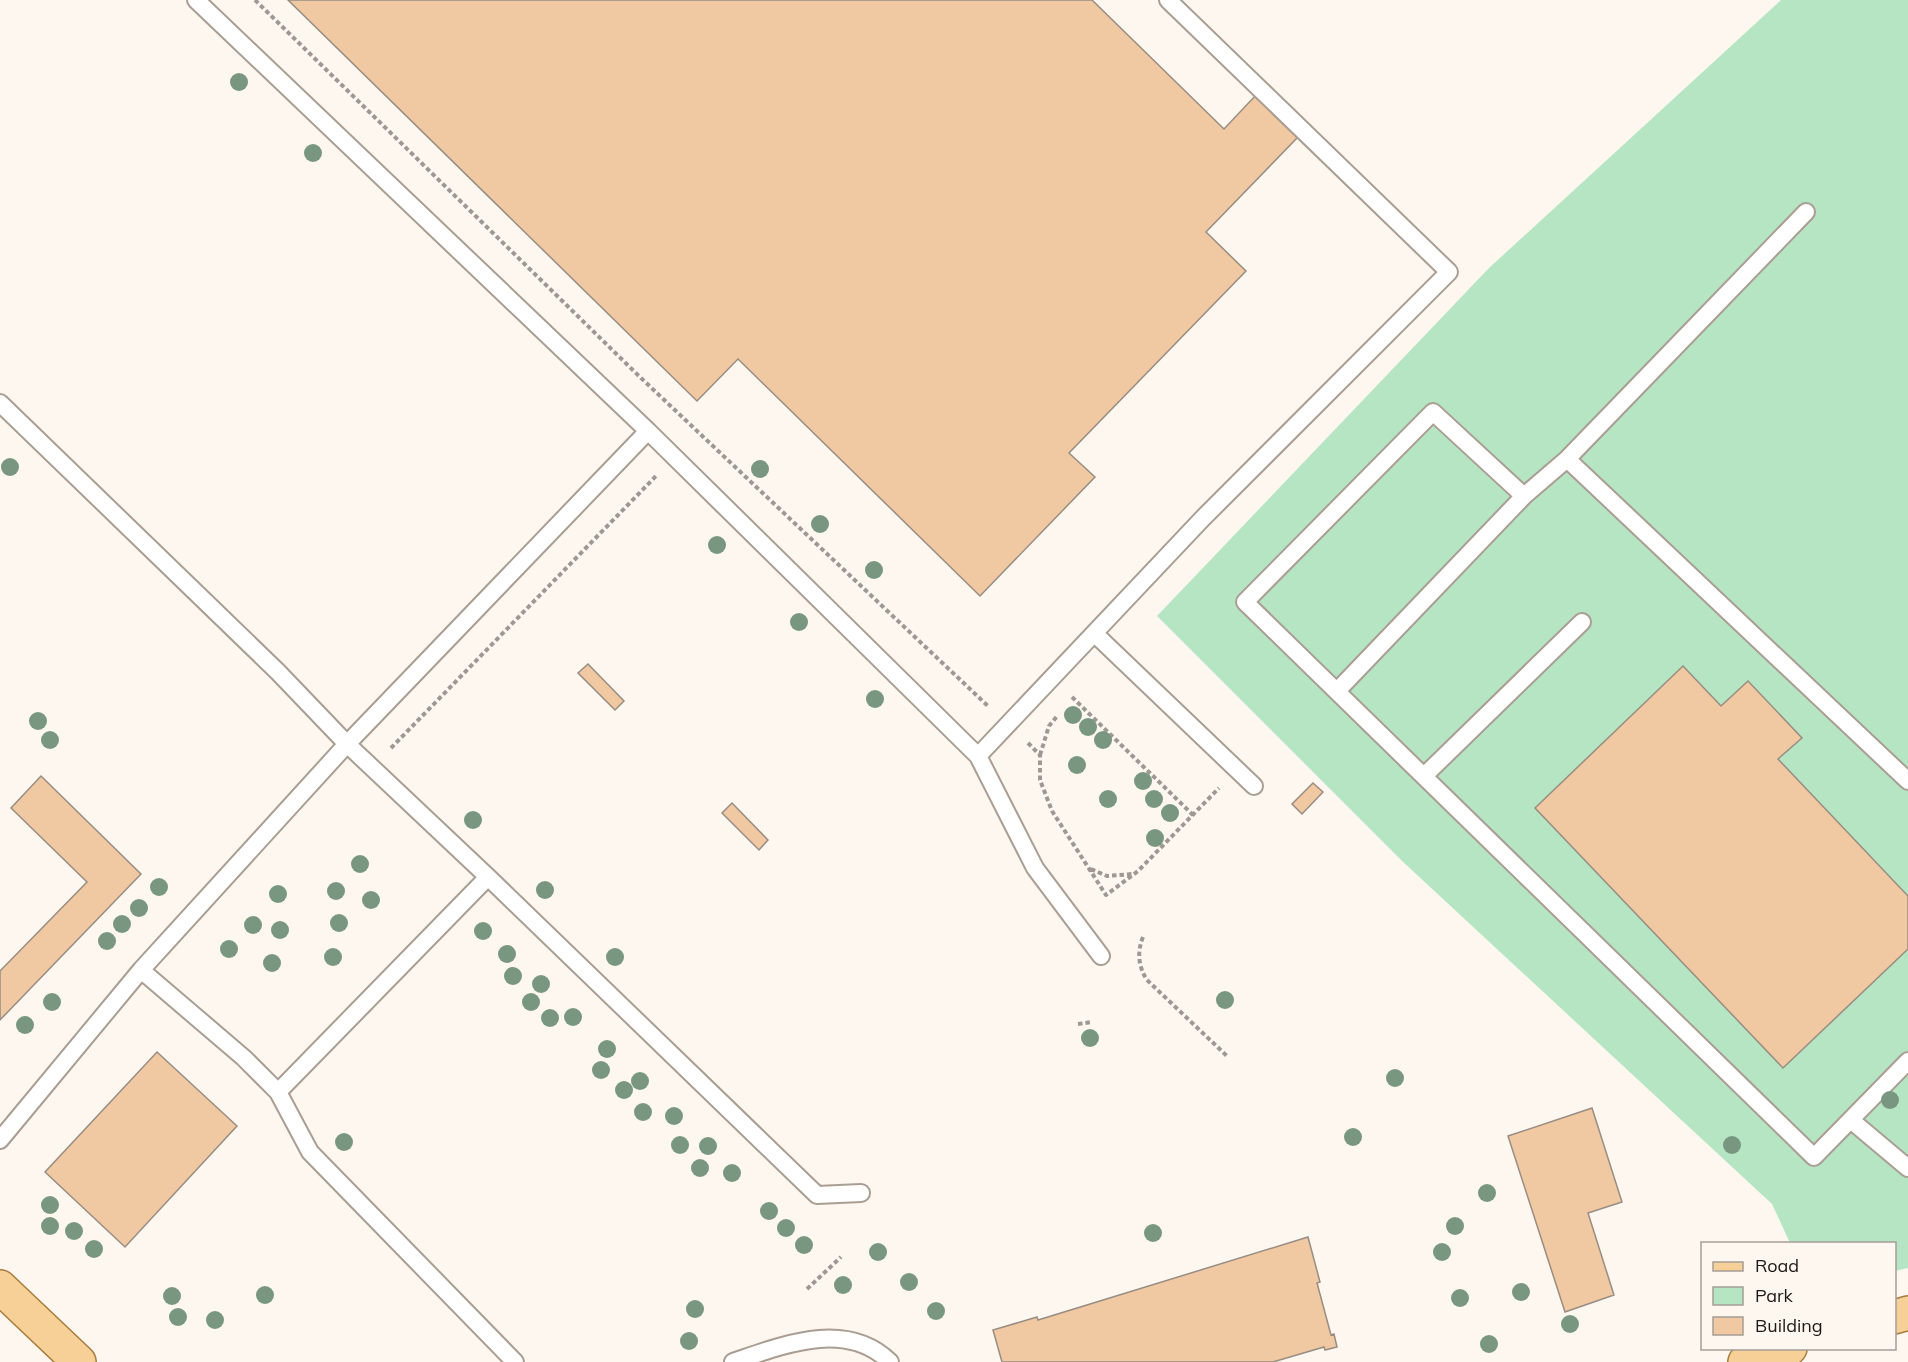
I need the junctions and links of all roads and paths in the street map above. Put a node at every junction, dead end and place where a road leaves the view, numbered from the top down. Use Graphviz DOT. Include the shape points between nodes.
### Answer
graph roads {
  1 [pos="196,0"];
  2 [pos="255,0"];
  3 [pos="1168,0"];
  4 [pos="1806,212"];
  5 [pos="0,403"];
  6 [pos="648,431"];
  7 [pos="698,432"];
  8 [pos="674,458"];
  9 [pos="1567,459"];
  10 [pos="1524,496"];
  11 [pos="1582,622"];
  12 [pos="1095,634"];
  13 [pos="1337,691"];
  14 [pos="1072,696"];
  15 [pos="1009,725"];
  16 [pos="347,744"];
  17 [pos="978,756"];
  18 [pos="372,767"];
  19 [pos="1237,770"];
  20 [pos="1424,776"];
  21 [pos="1908,781"];
  22 [pos="1254,786"];
  23 [pos="1193,815"];
  24 [pos="1089,869"];
  25 [pos="1138,872"];
  26 [pos="488,877"];
  27 [pos="1143,937"];
  28 [pos="1101,956"];
  29 [pos="141,970"];
  30 [pos="1092,1022"];
  31 [pos="1078,1024"];
  32 [pos="1227,1056"];
  33 [pos="1908,1061"];
  34 [pos="278,1092"];
  35 [pos="1852,1121"];
  36 [pos="0,1140"];
  37 [pos="1908,1168"];
  38 [pos="861,1193"];
  39 [pos="841,1257"];
  40 [pos="0,1287"];
  41 [pos="807,1289"];
  42 [pos="1784,1350"];
  43 [pos="79,1362"];
  44 [pos="515,1362"];
  45 [pos="733,1362"];
  46 [pos="890,1362"];
  47 [pos="1746,1362"];
  1 -- 6 [label="lane"];
  2 -- 7 [label="path"];
  3 -- 12 [label="lane" via="1449,272 1203,518"];
  4 -- 9 [label="lane"];
  5 -- 16 [label="lane"];
  6 -- 8 [label="lane"];
  6 -- 16 [label="lane"];
  7 -- 8 [label="path"];
  7 -- 15 [label="path"];
  8 -- 17 [label="lane"];
  8 -- 18 [label="path"];
  9 -- 10 [label="lane"];
  9 -- 21 [label="lane"];
  10 -- 13 [label="lane"];
  10 -- 13 [label="lane" via="1433,412 1245,602"];
  11 -- 20 [label="lane"];
  12 -- 15 [label="lane"];
  12 -- 19 [label="lane"];
  13 -- 20 [label="lane"];
  14 -- 23 [label="path"];
  15 -- 17 [label="lane"];
  15 -- 24 [label="path" via="1040,755 1040,780 1053,811"];
  16 -- 18 [label="lane"];
  16 -- 29 [label="lane"];
  17 -- 28 [label="lane" via="1035,868"];
  18 -- 26 [label="lane"];
  19 -- 22 [label="lane"];
  19 -- 23 [label="path"];
  20 -- 35 [label="lane" via="1814,1157"];
  23 -- 25 [label="path"];
  24 -- 25 [label="path" via="1107,876 1124,877"];
  24 -- 25 [label="path" via="1106,895"];
  26 -- 34 [label="lane"];
  26 -- 38 [label="lane" via="817,1194"];
  27 -- 32 [label="path" via="1139,954 1147,980"];
  29 -- 34 [label="lane"];
  29 -- 36 [label="lane"];
  30 -- 31 [label="path"];
  33 -- 35 [label="lane"];
  34 -- 44 [label="lane" via="310,1152"];
  35 -- 37 [label="lane"];
  39 -- 41 [label="path"];
  40 -- 43 [label="main road"];
  42 -- 47 [label="main road"];
  45 -- 46 [label="lane" via="814,1338 861,1342"];
}
